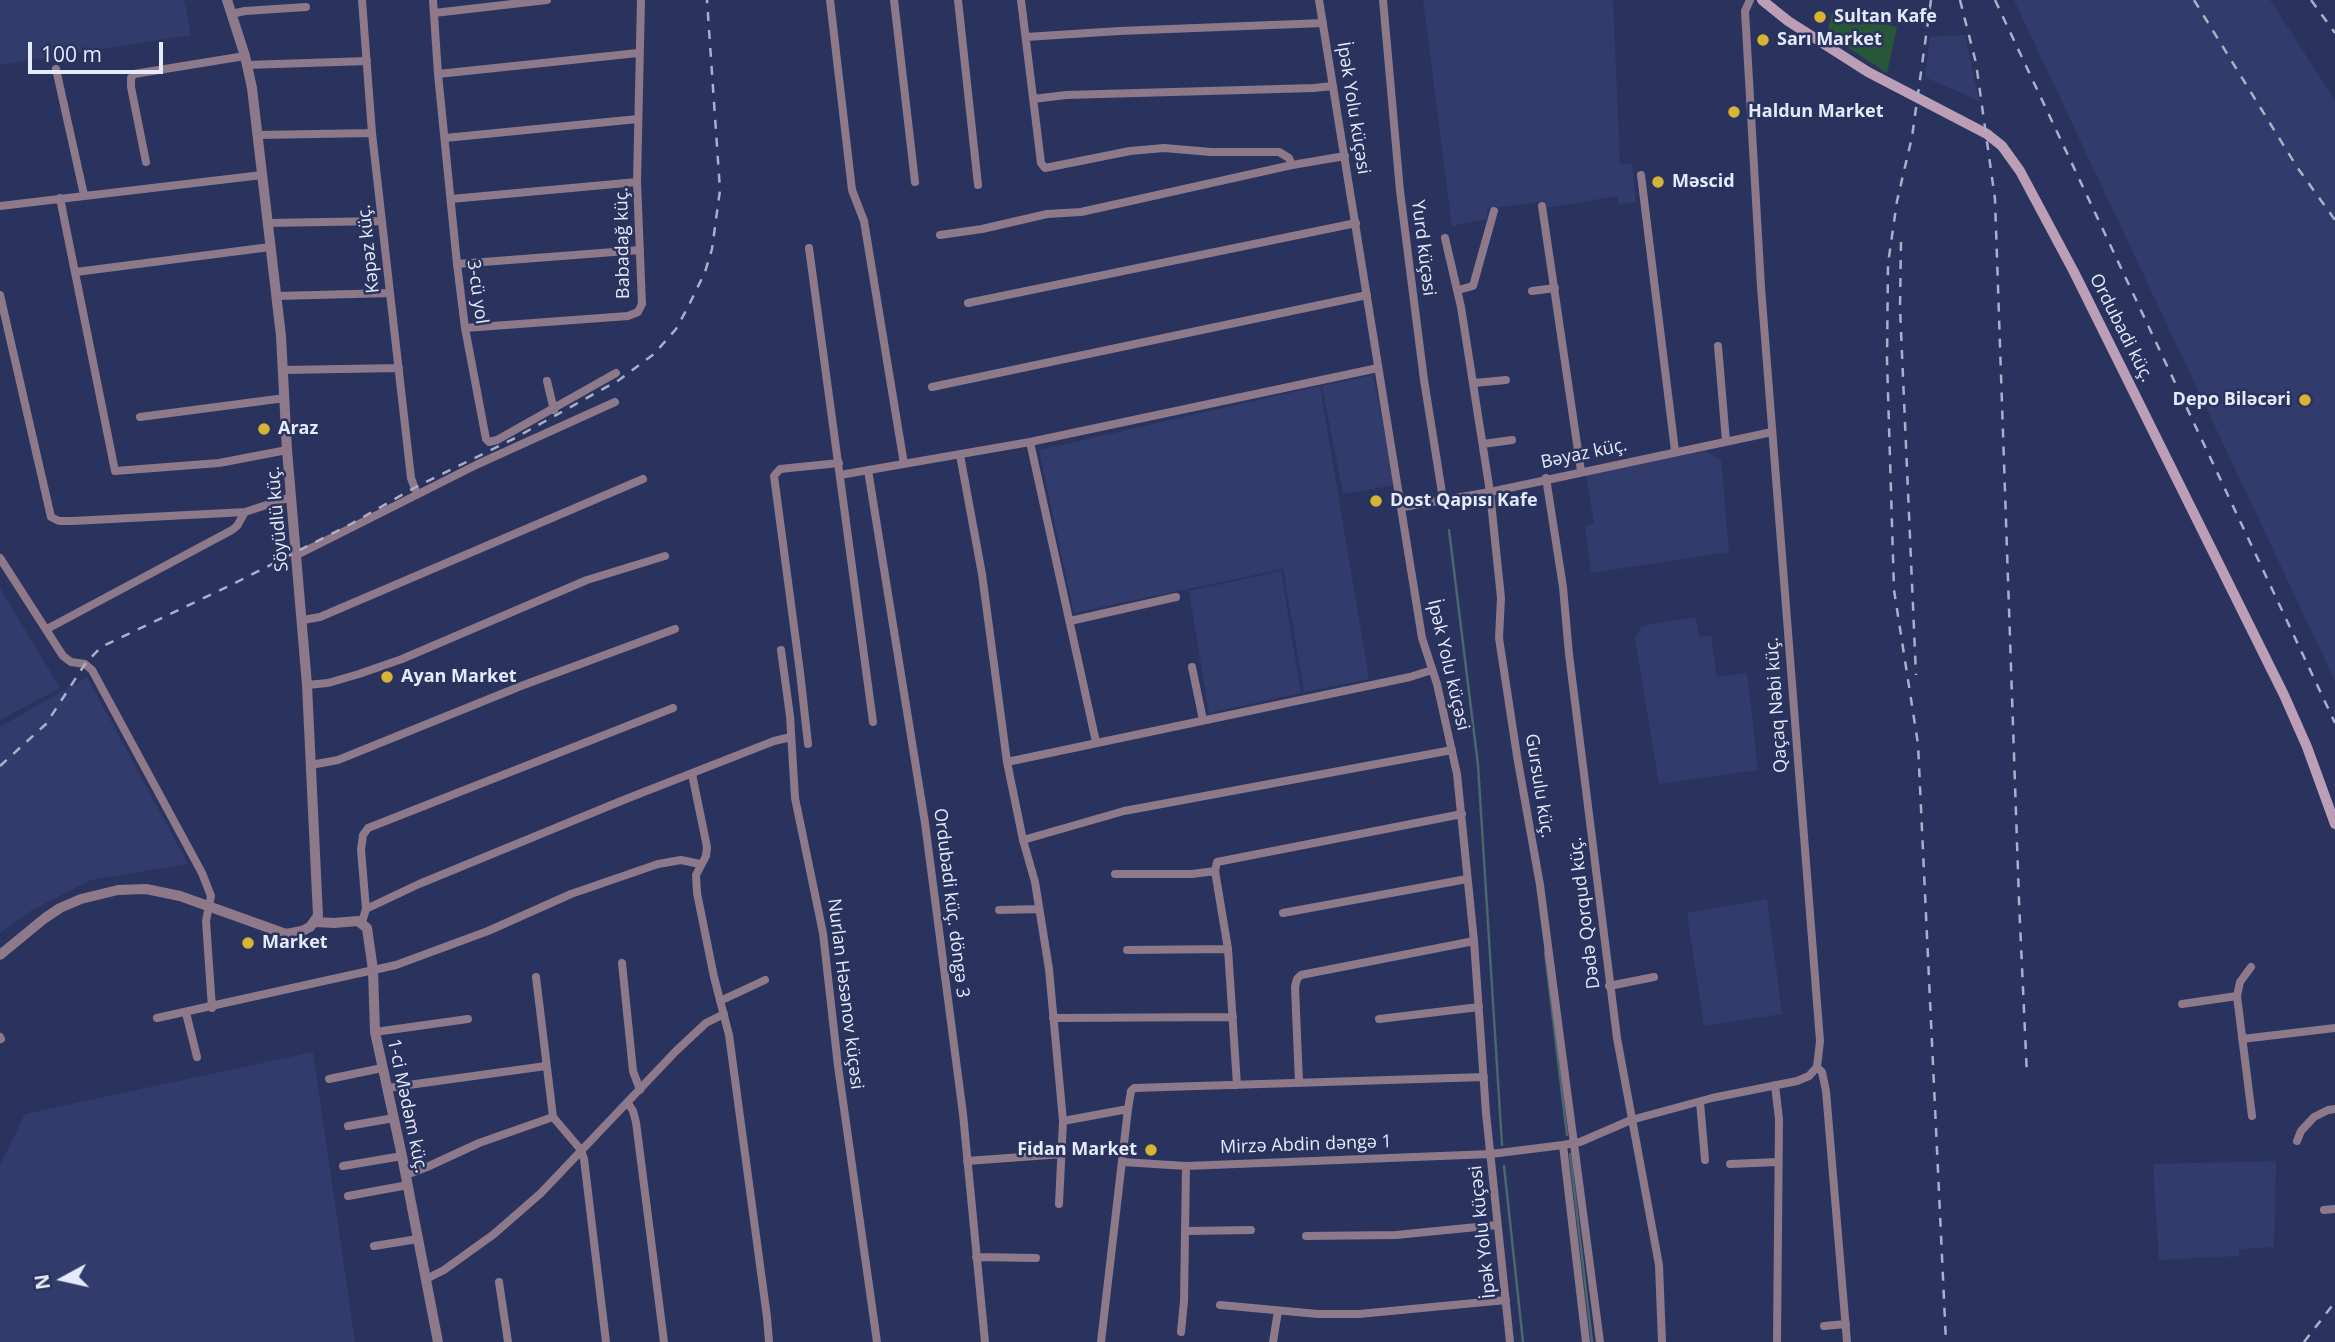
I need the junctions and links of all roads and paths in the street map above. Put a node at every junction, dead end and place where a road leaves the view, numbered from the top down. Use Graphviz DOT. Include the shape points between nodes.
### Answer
graph roads {
  1 [pos="227,0"];
  2 [pos="362,0"];
  3 [pos="433,0"];
  4 [pos="547,0"];
  5 [pos="641,0"];
  6 [pos="830,0"];
  7 [pos="894,0"];
  8 [pos="958,0"];
  9 [pos="1021,0"];
  10 [pos="1319,0"];
  11 [pos="1383,0"];
  12 [pos="1750,0"];
  13 [pos="1762,0"];
  14 [pos="306,7"];
  15 [pos="434,13"];
  16 [pos="231,14"];
  17 [pos="1323,23"];
  18 [pos="1026,37"];
  19 [pos="638,52"];
  20 [pos="246,61"];
  21 [pos="367,61"];
  22 [pos="56,69"];
  23 [pos="438,74"];
  24 [pos="1333,86"];
  25 [pos="1033,99"];
  26 [pos="638,119"];
  27 [pos="372,133"];
  28 [pos="258,135"];
  29 [pos="445,138"];
  30 [pos="1345,156"];
  31 [pos="146,162"];
  32 [pos="1292,165"];
  33 [pos="262,174"];
  34 [pos="1641,175"];
  35 [pos="915,182"];
  36 [pos="637,183"];
  37 [pos="978,185"];
  38 [pos="84,195"];
  39 [pos="60,198"];
  40 [pos="451,199"];
  41 [pos="0,206"];
  42 [pos="1542,206"];
  43 [pos="1494,211"];
  44 [pos="382,221"];
  45 [pos="268,223"];
  46 [pos="1356,223"];
  47 [pos="940,234"];
  48 [pos="1445,238"];
  49 [pos="271,247"];
  50 [pos="809,248"];
  51 [pos="640,250"];
  52 [pos="457,264"];
  53 [pos="76,272"];
  54 [pos="1555,288"];
  55 [pos="1458,290"];
  56 [pos="1532,291"];
  57 [pos="390,293"];
  58 [pos="0,295"];
  59 [pos="1367,295"];
  60 [pos="277,296"];
  61 [pos="968,303"];
  62 [pos="465,328"];
  63 [pos="1718,346"];
  64 [pos="399,368"];
  65 [pos="1378,368"];
  66 [pos="283,370"];
  67 [pos="616,373"];
  68 [pos="1506,380"];
  69 [pos="547,381"];
  70 [pos="1474,383"];
  71 [pos="932,387"];
  72 [pos="285,398"];
  73 [pos="615,402"];
  74 [pos="554,410"];
  75 [pos="140,417"];
  76 [pos="1772,432"];
  77 [pos="1512,440"];
  78 [pos="1726,441"];
  79 [pos="1031,442"];
  80 [pos="1483,443"];
  81 [pos="288,450"];
  82 [pos="1675,451"];
  83 [pos="960,455"];
  84 [pos="839,463"];
  85 [pos="904,464"];
  86 [pos="868,470"];
  87 [pos="1581,471"];
  88 [pos="840,475"];
  89 [pos="1546,478"];
  90 [pos="643,479"];
  91 [pos="1490,492"];
  92 [pos="417,494"];
  93 [pos="291,497"];
  94 [pos="1443,499"];
  95 [pos="1403,507"];
  96 [pos="245,512"];
  97 [pos="297,555"];
  98 [pos="665,556"];
  99 [pos="0,558"];
  100 [pos="1176,597"];
  101 [pos="303,620"];
  102 [pos="1070,621"];
  103 [pos="47,629"];
  104 [pos="675,629"];
  105 [pos="781,650"];
  106 [pos="1192,667"];
  107 [pos="1432,670"];
  108 [pos="307,685"];
  109 [pos="673,708"];
  110 [pos="1203,720"];
  111 [pos="873,722"];
  112 [pos="791,737"];
  113 [pos="1096,743"];
  114 [pos="808,744"];
  115 [pos="1452,750"];
  116 [pos="1007,762"];
  117 [pos="311,765"];
  118 [pos="692,774"];
  119 [pos="1462,814"];
  120 [pos="2335,824"];
  121 [pos="1023,841"];
  122 [pos="700,864"];
  123 [pos="1215,871"];
  124 [pos="1115,874"];
  125 [pos="1467,879"];
  126 [pos="208,905"];
  127 [pos="366,909"];
  128 [pos="1039,909"];
  129 [pos="999,910"];
  130 [pos="1283,913"];
  131 [pos="316,922"];
  132 [pos="362,922"];
  133 [pos="1474,941"];
  134 [pos="1228,948"];
  135 [pos="1127,950"];
  136 [pos="0,955"];
  137 [pos="622,963"];
  138 [pos="2251,967"];
  139 [pos="373,970"];
  140 [pos="536,977"];
  141 [pos="1654,977"];
  142 [pos="765,980"];
  143 [pos="1609,986"];
  144 [pos="2237,996"];
  145 [pos="720,1001"];
  146 [pos="2182,1004"];
  147 [pos="1479,1007"];
  148 [pos="212,1008"];
  149 [pos="186,1013"];
  150 [pos="724,1014"];
  151 [pos="1233,1017"];
  152 [pos="157,1018"];
  153 [pos="1053,1018"];
  154 [pos="468,1019"];
  155 [pos="1379,1019"];
  156 [pos="2335,1028"];
  157 [pos="375,1032"];
  158 [pos="2242,1039"];
  159 [pos="197,1057"];
  160 [pos="547,1066"];
  161 [pos="1817,1067"];
  162 [pos="382,1068"];
  163 [pos="1484,1077"];
  164 [pos="329,1079"];
  165 [pos="1299,1083"];
  166 [pos="1237,1085"];
  167 [pos="1775,1085"];
  168 [pos="387,1088"];
  169 [pos="640,1090"];
  170 [pos="1700,1101"];
  171 [pos="628,1103"];
  172 [pos="2335,1109"];
  173 [pos="1128,1110"];
  174 [pos="2252,1116"];
  175 [pos="553,1117"];
  176 [pos="394,1118"];
  177 [pos="1631,1120"];
  178 [pos="1063,1121"];
  179 [pos="348,1126"];
  180 [pos="2297,1141"];
  181 [pos="1575,1143"];
  182 [pos="1563,1145"];
  183 [pos="581,1150"];
  184 [pos="1063,1154"];
  185 [pos="1491,1154"];
  186 [pos="402,1156"];
  187 [pos="1705,1160"];
  188 [pos="967,1161"];
  189 [pos="1123,1162"];
  190 [pos="1777,1162"];
  191 [pos="1730,1164"];
  192 [pos="343,1166"];
  193 [pos="1186,1166"];
  194 [pos="407,1180"];
  195 [pos="348,1196"];
  196 [pos="1059,1204"];
  197 [pos="2335,1209"];
  198 [pos="2324,1210"];
  199 [pos="1497,1225"];
  200 [pos="1251,1230"];
  201 [pos="1187,1231"];
  202 [pos="1306,1236"];
  203 [pos="418,1239"];
  204 [pos="374,1246"];
  205 [pos="976,1256"];
  206 [pos="1036,1258"];
  207 [pos="426,1279"];
  208 [pos="499,1282"];
  209 [pos="1506,1300"];
  210 [pos="1220,1305"];
  211 [pos="1278,1311"];
  212 [pos="1846,1324"];
  213 [pos="1824,1326"];
  214 [pos="1181,1332"];
  215 [pos="438,1342"];
  216 [pos="508,1342"];
  217 [pos="606,1342"];
  218 [pos="664,1342"];
  219 [pos="769,1342"];
  220 [pos="877,1342"];
  221 [pos="985,1342"];
  222 [pos="1101,1342"];
  223 [pos="1273,1342"];
  224 [pos="1510,1342"];
  225 [pos="1586,1342"];
  226 [pos="1600,1342"];
  227 [pos="1662,1342"];
  228 [pos="1777,1342"];
  229 [pos="1847,1342"];
  1 -- 16 [label="street, Söyüdlü küç."];
  2 -- 21 [label="street, Kəpəz küç."];
  3 -- 15 [label="street, 3-cü yol"];
  4 -- 15 [label="street"];
  5 -- 19 [label="street, Babadağ küç."];
  6 -- 85 [label="street" via="852,190 864,221"];
  7 -- 35 [label="street"];
  8 -- 37 [label="street"];
  9 -- 18 [label="street"];
  10 -- 17 [label="street, İpək Yolu küçəsi"];
  11 -- 94 [label="street, Yurd küçəsi" via="1400,191"];
  12 -- 76 [label="street, Qaçaq Nəbi küç." via="1745,25"];
  13 -- 120 [label="main road, Ordubadi küç." via="1788,22 1868,72 1995,139 2020,171 2284,695"];
  14 -- 16 [label="street"];
  15 -- 23 [label="street, 3-cü yol"];
  16 -- 20 [label="street, Söyüdlü küç."];
  17 -- 18 [label="street"];
  17 -- 24 [label="street, İpək Yolu küçəsi"];
  18 -- 25 [label="street"];
  19 -- 23 [label="street"];
  19 -- 26 [label="street, Babadağ küç."];
  20 -- 21 [label="street"];
  20 -- 28 [label="street, Söyüdlü küç."];
  20 -- 31 [label="street" via="134,74 131,87"];
  21 -- 27 [label="street, Kəpəz küç."];
  22 -- 38 [label="street"];
  23 -- 29 [label="street, 3-cü yol"];
  24 -- 25 [label="street"];
  24 -- 30 [label="street, İpək Yolu küçəsi"];
  25 -- 32 [label="street" via="1045,168 1164,148 1279,152"];
  26 -- 29 [label="street"];
  26 -- 36 [label="street, Babadağ küç."];
  27 -- 28 [label="street"];
  27 -- 44 [label="street, Kəpəz küç."];
  28 -- 33 [label="street, Söyüdlü küç."];
  29 -- 40 [label="street, 3-cü yol"];
  30 -- 32 [label="street"];
  30 -- 46 [label="street, İpək Yolu küçəsi"];
  32 -- 47 [label="street" via="1082,212"];
  33 -- 38 [label="street"];
  33 -- 45 [label="street, Söyüdlü küç."];
  34 -- 82 [label="street"];
  36 -- 40 [label="street"];
  36 -- 51 [label="street, Babadağ küç."];
  38 -- 39 [label="street"];
  39 -- 41 [label="street"];
  39 -- 53 [label="street"];
  40 -- 52 [label="street, 3-cü yol"];
  42 -- 54 [label="street"];
  43 -- 55 [label="street" via="1473,286"];
  44 -- 45 [label="street"];
  44 -- 57 [label="street, Kəpəz küç."];
  45 -- 49 [label="street, Söyüdlü küç."];
  46 -- 59 [label="street, İpək Yolu küçəsi"];
  46 -- 61 [label="street"];
  48 -- 55 [label="street, Gursulu küç."];
  49 -- 53 [label="street"];
  49 -- 60 [label="street, Söyüdlü küç."];
  50 -- 84 [label="street"];
  51 -- 52 [label="street"];
  51 -- 62 [label="street, Babadağ küç." via="642,303 638,312"];
  52 -- 62 [label="street, 3-cü yol"];
  53 -- 81 [label="street" via="115,471 219,463"];
  54 -- 56 [label="street"];
  54 -- 87 [label="street"];
  55 -- 70 [label="street, Gursulu küç."];
  57 -- 60 [label="street"];
  57 -- 64 [label="street, Kəpəz küç."];
  58 -- 96 [label="street" via="51,517 73,522"];
  59 -- 65 [label="street, İpək Yolu küçəsi"];
  59 -- 71 [label="street"];
  60 -- 66 [label="street, Söyüdlü küç."];
  62 -- 74 [label="street, 3-cü yol" via="487,441"];
  63 -- 78 [label="street"];
  64 -- 66 [label="street"];
  64 -- 92 [label="street, Kəpəz küç." via="411,478"];
  65 -- 79 [label="street"];
  65 -- 95 [label="street, İpək Yolu küçəsi"];
  66 -- 72 [label="street, Söyüdlü küç."];
  67 -- 74 [label="street, 3-cü yol"];
  68 -- 70 [label="street"];
  69 -- 74 [label="street"];
  70 -- 80 [label="street, Gursulu küç."];
  72 -- 75 [label="street"];
  72 -- 81 [label="street, Söyüdlü küç."];
  73 -- 92 [label="street"];
  76 -- 78 [label="street, Bəyaz küç."];
  76 -- 161 [label="street, Qaçaq Nəbi küç." via="1820,1041"];
  77 -- 80 [label="street"];
  78 -- 82 [label="street, Bəyaz küç."];
  79 -- 83 [label="street"];
  79 -- 102 [label="street"];
  80 -- 91 [label="street, Gursulu küç."];
  81 -- 93 [label="street, Söyüdlü küç."];
  82 -- 87 [label="street, Bəyaz küç."];
  83 -- 85 [label="street"];
  83 -- 116 [label="street" via="982,574"];
  84 -- 88 [label="street"];
  84 -- 114 [label="street" via="780,469 774,476"];
  85 -- 86 [label="street"];
  86 -- 88 [label="street"];
  86 -- 188 [label="street, Ordubadi küç. döngə 3" via="925,823"];
  87 -- 89 [label="street, Bəyaz küç."];
  88 -- 111 [label="street"];
  89 -- 91 [label="street, Bəyaz küç."];
  89 -- 143 [label="street, Dədə Qorqud küç."];
  90 -- 101 [label="street" via="320,617"];
  91 -- 94 [label="street, Bəyaz küç."];
  91 -- 181 [label="street, Gursulu küç." via="1501,598 1499,638 1540,885"];
  92 -- 97 [label="street"];
  93 -- 96 [label="street"];
  93 -- 97 [label="street, Söyüdlü küç."];
  94 -- 95 [label="street, Bəyaz küç."];
  95 -- 107 [label="street, İpək Yolu küçəsi" via="1422,638"];
  96 -- 103 [label="street" via="232,530"];
  97 -- 101 [label="street, Söyüdlü küç."];
  98 -- 108 [label="street" via="587,580 402,659 328,683"];
  99 -- 103 [label="street"];
  100 -- 102 [label="street"];
  101 -- 108 [label="street, Söyüdlü küç."];
  102 -- 113 [label="street"];
  103 -- 126 [label="street" via="63,656 92,670 202,873 211,896"];
  104 -- 117 [label="street" via="338,760"];
  105 -- 112 [label="street, Nurlan Həsənov küçəsi"];
  106 -- 110 [label="street"];
  107 -- 110 [label="street"];
  107 -- 115 [label="street, İpək Yolu küçəsi"];
  108 -- 117 [label="street, Söyüdlü küç."];
  109 -- 127 [label="street" via="368,828 361,850"];
  110 -- 113 [label="street"];
  112 -- 118 [label="street"];
  112 -- 220 [label="street, Nurlan Həsənov küçəsi" via="795,798 823,933"];
  113 -- 116 [label="street"];
  115 -- 119 [label="street, İpək Yolu küçəsi"];
  115 -- 121 [label="street" via="1124,811"];
  116 -- 121 [label="street"];
  117 -- 131 [label="street, Söyüdlü küç."];
  118 -- 122 [label="street" via="707,847"];
  118 -- 127 [label="street"];
  119 -- 123 [label="street" via="1221,859"];
  119 -- 125 [label="street, İpək Yolu küçəsi"];
  121 -- 128 [label="street"];
  122 -- 139 [label="street" via="681,860 658,864 571,894 416,958"];
  122 -- 145 [label="street" via="697,893"];
  123 -- 124 [label="street"];
  123 -- 134 [label="street"];
  125 -- 130 [label="street"];
  125 -- 133 [label="street, İpək Yolu küçəsi"];
  126 -- 131 [label="street" via="286,934"];
  126 -- 136 [label="street" via="146,889 102,893 60,908"];
  126 -- 148 [label="street"];
  127 -- 132 [label="street"];
  128 -- 129 [label="street"];
  128 -- 153 [label="street"];
  131 -- 132 [label="street"];
  132 -- 139 [label="street, 1-ci Mədəm küç." via="370,939"];
  133 -- 147 [label="street, İpək Yolu küçəsi"];
  133 -- 165 [label="street" via="1301,975 1296,987"];
  134 -- 135 [label="street"];
  134 -- 151 [label="street"];
  137 -- 169 [label="street" via="633,1071"];
  138 -- 144 [label="street"];
  139 -- 148 [label="street"];
  139 -- 157 [label="street, 1-ci Mədəm küç."];
  140 -- 160 [label="street"];
  141 -- 143 [label="street"];
  142 -- 145 [label="street"];
  143 -- 177 [label="street, Dədə Qorqud küç."];
  144 -- 146 [label="street"];
  144 -- 158 [label="street"];
  145 -- 150 [label="street"];
  147 -- 155 [label="street"];
  147 -- 163 [label="street, İpək Yolu küçəsi"];
  148 -- 149 [label="street"];
  149 -- 152 [label="street"];
  149 -- 159 [label="street"];
  150 -- 169 [label="street" via="693,1034"];
  150 -- 219 [label="street"];
  151 -- 153 [label="street"];
  151 -- 166 [label="street"];
  153 -- 178 [label="street"];
  154 -- 157 [label="street"];
  156 -- 158 [label="street"];
  157 -- 162 [label="street, 1-ci Mədəm küç."];
  158 -- 174 [label="street"];
  160 -- 168 [label="street"];
  160 -- 175 [label="street"];
  161 -- 167 [label="street" via="1804,1079"];
  161 -- 212 [label="street" via="1826,1091"];
  162 -- 164 [label="street"];
  162 -- 168 [label="street, 1-ci Mədəm küç."];
  163 -- 165 [label="street"];
  163 -- 185 [label="street, İpək Yolu küçəsi"];
  165 -- 166 [label="street"];
  166 -- 173 [label="street" via="1139,1086 1131,1091"];
  167 -- 170 [label="street"];
  167 -- 190 [label="street"];
  168 -- 176 [label="street, 1-ci Mədəm küç."];
  169 -- 171 [label="street"];
  170 -- 177 [label="street"];
  170 -- 187 [label="street"];
  171 -- 183 [label="street"];
  171 -- 218 [label="street" via="636,1122"];
  172 -- 180 [label="street" via="2314,1117"];
  173 -- 178 [label="street"];
  173 -- 189 [label="street"];
  175 -- 183 [label="street"];
  175 -- 194 [label="street" via="478,1143"];
  176 -- 179 [label="street"];
  176 -- 186 [label="street, 1-ci Mədəm küç."];
  177 -- 181 [label="street"];
  177 -- 227 [label="street, Dədə Qorqud küç." via="1659,1265"];
  178 -- 184 [label="street"];
  181 -- 182 [label="street"];
  181 -- 226 [label="street, Gursulu küç."];
  182 -- 185 [label="street"];
  182 -- 225 [label="street"];
  183 -- 207 [label="street" via="494,1234"];
  183 -- 217 [label="street"];
  184 -- 188 [label="street"];
  184 -- 196 [label="street"];
  185 -- 193 [label="street, Mirzə Abdin dəngə 1"];
  185 -- 199 [label="street, İpək Yolu küçəsi"];
  186 -- 192 [label="street"];
  186 -- 194 [label="street, 1-ci Mədəm küç."];
  188 -- 205 [label="street, Ordubadi küç. döngə 3"];
  189 -- 193 [label="street, Mirzə Abdin dəngə 1"];
  189 -- 222 [label="street"];
  190 -- 191 [label="street"];
  190 -- 228 [label="street"];
  193 -- 201 [label="street"];
  194 -- 195 [label="street"];
  194 -- 203 [label="street, 1-ci Mədəm küç."];
  197 -- 198 [label="street"];
  199 -- 202 [label="street" via="1396,1236"];
  199 -- 209 [label="street, İpək Yolu küçəsi"];
  200 -- 201 [label="street"];
  201 -- 214 [label="street"];
  203 -- 204 [label="street"];
  203 -- 207 [label="street, 1-ci Mədəm küç."];
  205 -- 206 [label="street"];
  205 -- 221 [label="street, Ordubadi küç. döngə 3"];
  207 -- 215 [label="street, 1-ci Mədəm küç."];
  208 -- 216 [label="street"];
  209 -- 211 [label="street" via="1360,1314"];
  209 -- 224 [label="street, İpək Yolu küçəsi"];
  210 -- 211 [label="street"];
  211 -- 223 [label="street"];
  212 -- 213 [label="street"];
  212 -- 229 [label="street"];
}
